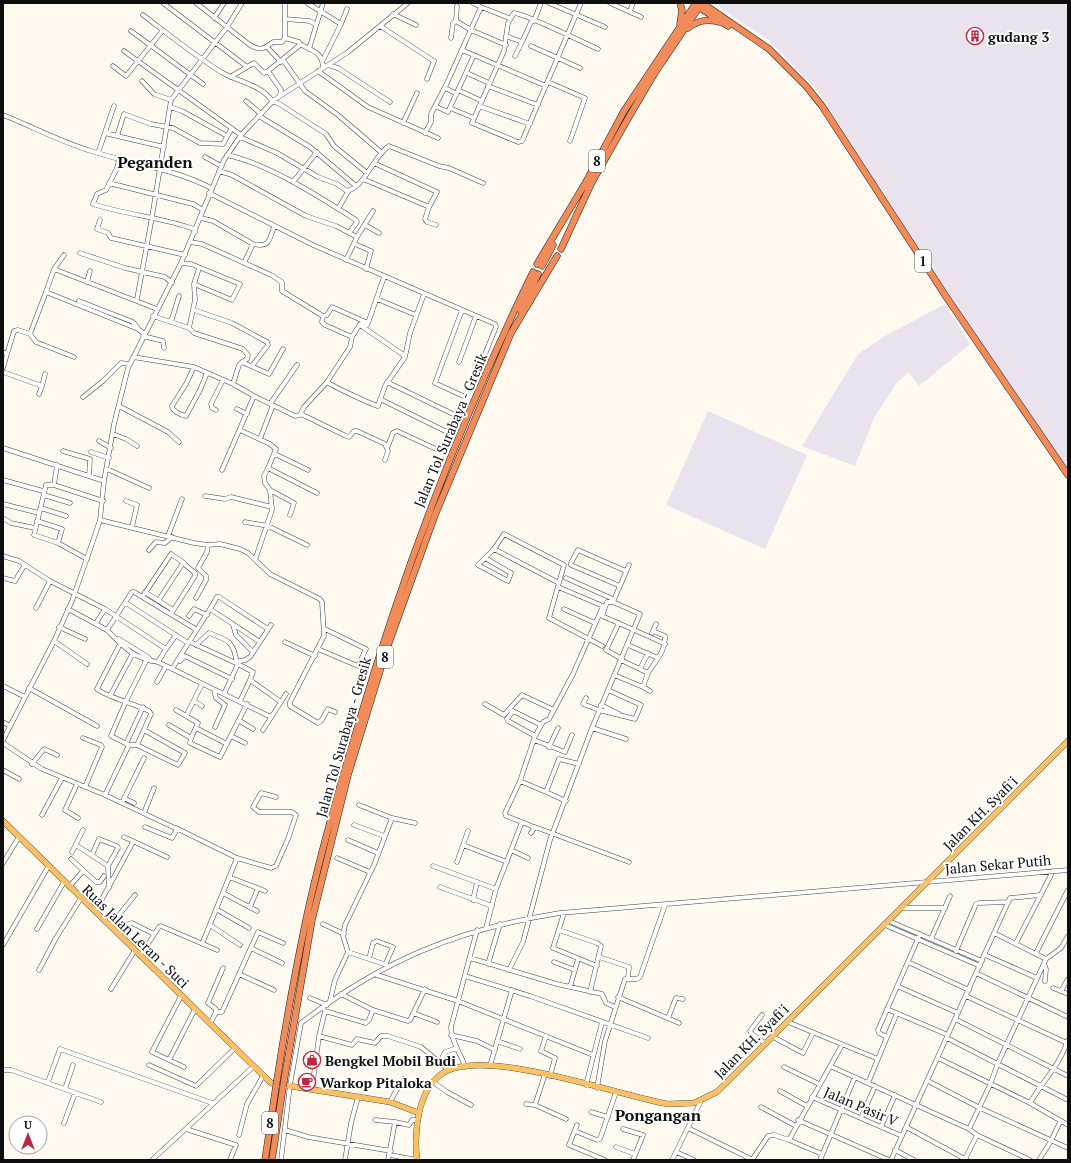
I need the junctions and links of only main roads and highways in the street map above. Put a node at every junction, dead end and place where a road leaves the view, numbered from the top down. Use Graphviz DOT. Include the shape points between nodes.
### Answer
graph roads {
  1 [pos="680,3"];
  2 [pos="698,4"];
  3 [pos="725,24"];
  4 [pos="682,30"];
  5 [pos="772,53"];
  6 [pos="591,184"];
  7 [pos="561,249"];
  8 [pos="557,256"];
  9 [pos="511,333"];
  10 [pos="1068,475"];
  11 [pos="1068,741"];
  12 [pos="3,821"];
  13 [pos="274,1083"];
  14 [pos="419,1113"];
  15 [pos="265,1160"];
  16 [pos="272,1160"];
  17 [pos="417,1160"];
  1 -- 4 [label="highway"];
  2 -- 3 [label="highway, 1"];
  2 -- 4 [label="highway, 8"];
  2 -- 5 [label="highway, 1"];
  3 -- 4 [label="highway" via="700,21"];
  3 -- 5 [label="highway, 1"];
  4 -- 6 [label="highway, 8"];
  4 -- 6 [label="highway, 8" via="658,59 624,111 540,265"];
  5 -- 10 [label="highway, 1" via="806,86 822,106 947,298"];
  6 -- 7 [label="highway, 8"];
  8 -- 9 [label="highway, Jalan Tol Surabaya - Gresik / 8"];
  9 -- 13 [label="highway, Jalan Tol Surabaya - Gresik / 8" via="535,273 479,390 429,512 382,646 332,812"];
  9 -- 16 [label="highway, Jalan Tol Surabaya - Gresik / 8" via="422,548 387,648 348,775 312,920"];
  11 -- 14 [label="main road, Jalan KH. Syafi'i" via="717,1092 701,1101 668,1104 510,1067 465,1067 449,1070 433,1082"];
  12 -- 13 [label="main road, Ruas Jalan Leran - Suci" via="263,1076"];
  13 -- 14 [label="main road" via="390,1102"];
  13 -- 15 [label="highway, Jalan Tol Surabaya - Gresik / 8"];
  14 -- 17 [label="main road, Jalan KH. Syafi'i"];
}
